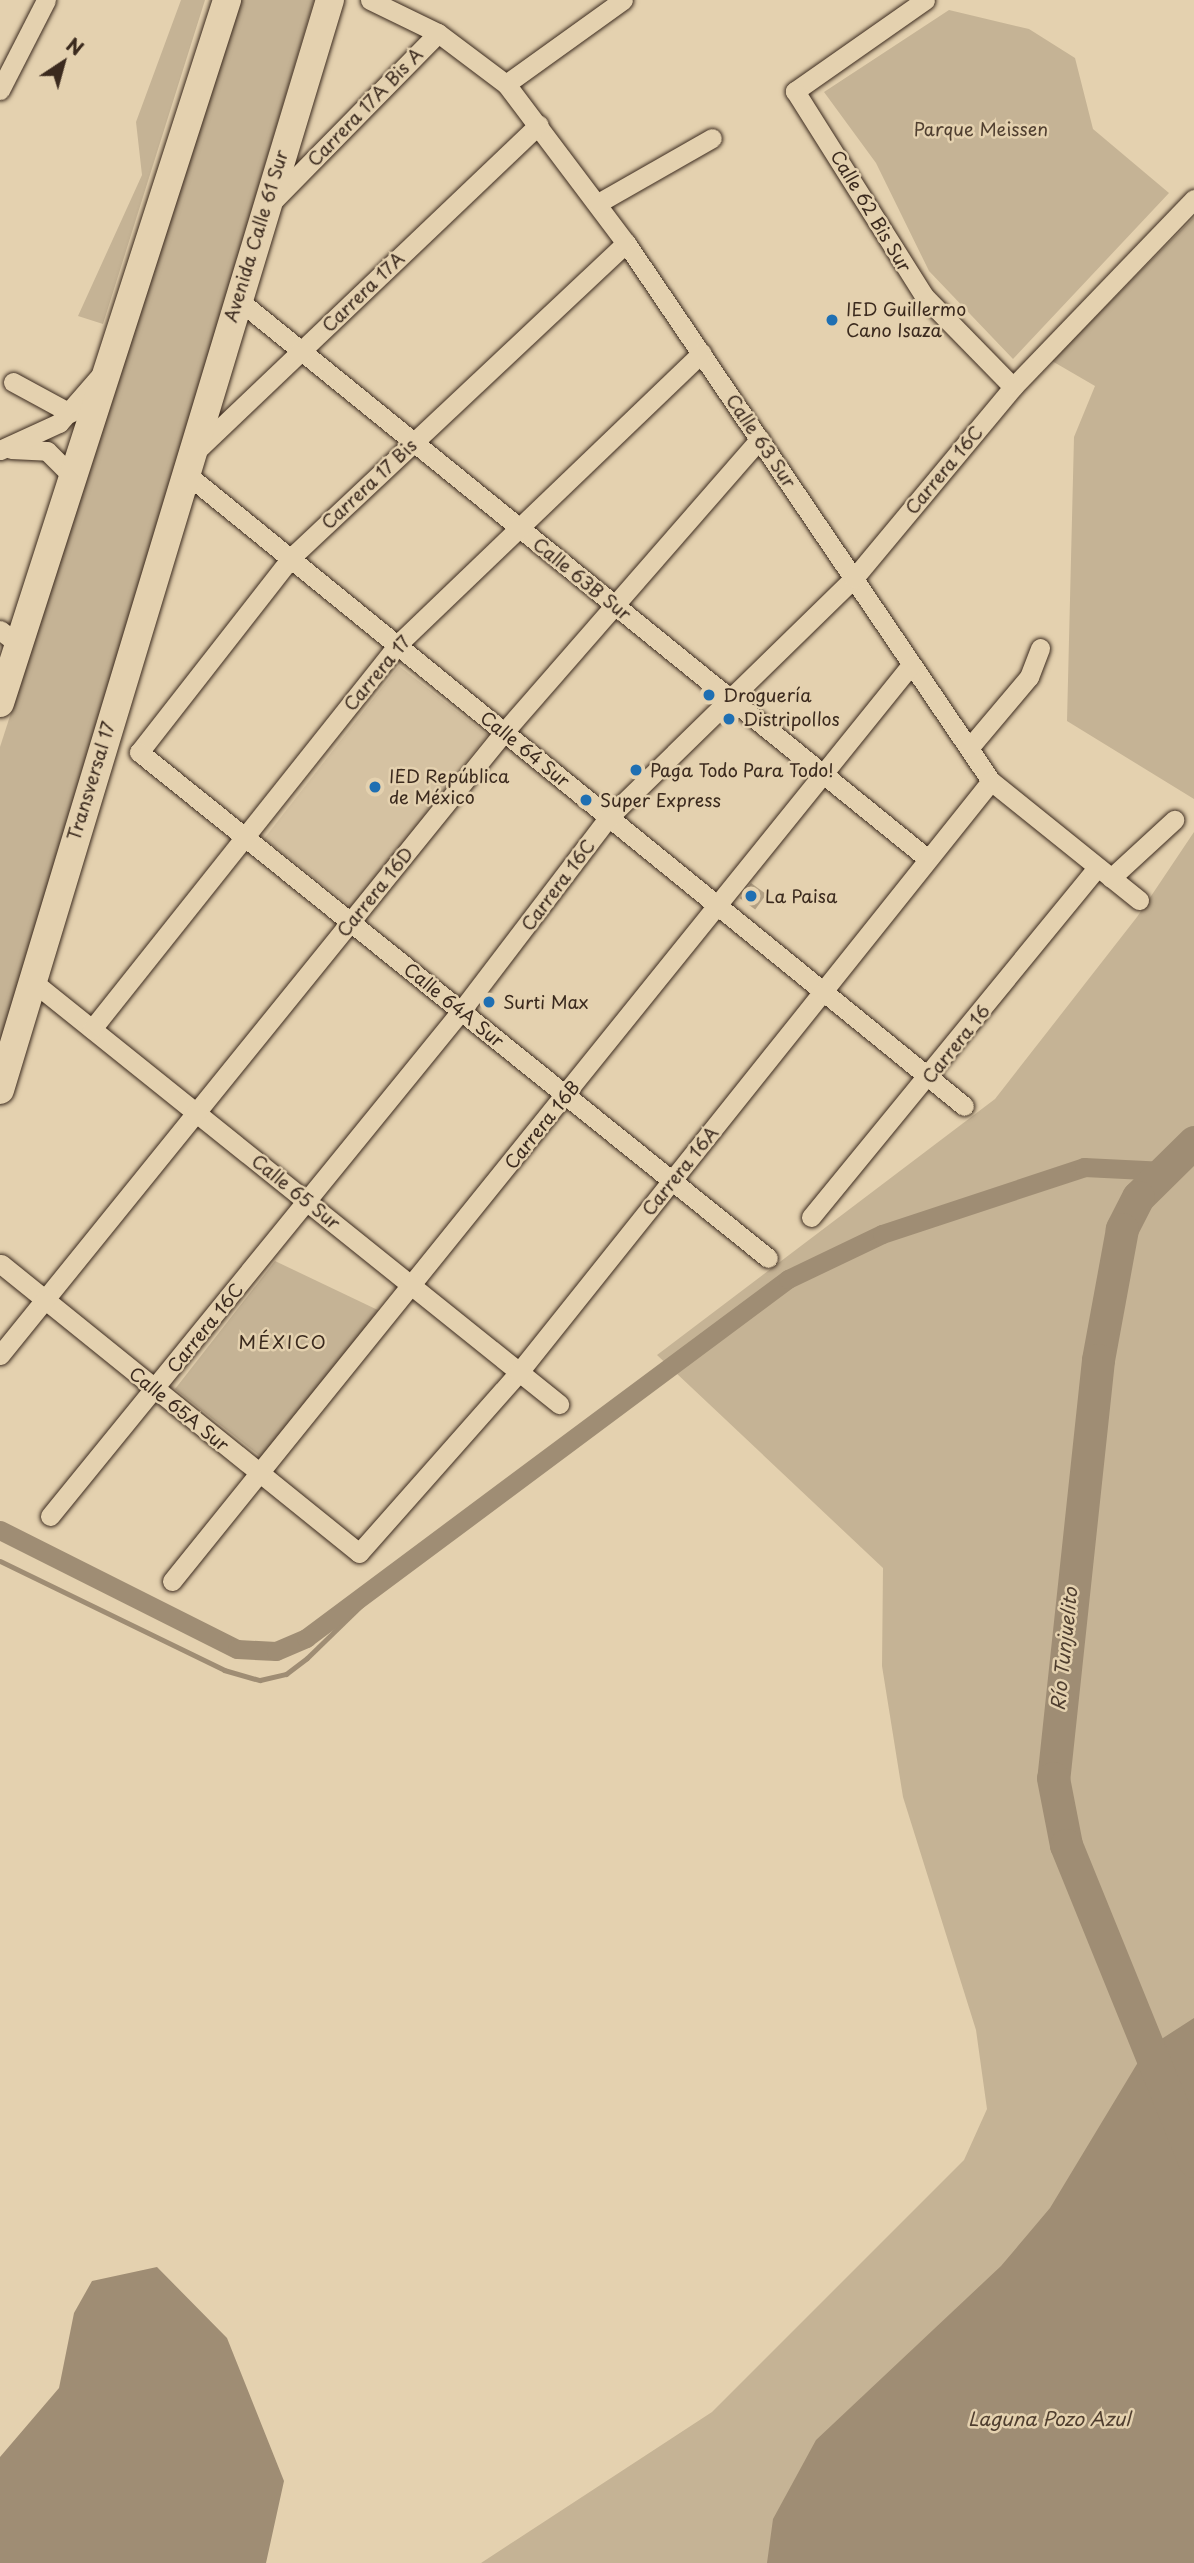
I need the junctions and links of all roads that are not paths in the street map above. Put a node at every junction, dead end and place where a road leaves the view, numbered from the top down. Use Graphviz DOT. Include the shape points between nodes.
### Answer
graph roads {
  1 [pos="46,0"];
  2 [pos="227,0"];
  3 [pos="330,0"];
  4 [pos="370,0"];
  5 [pos="623,0"];
  6 [pos="925,0"];
  7 [pos="438,33"];
  8 [pos="506,84"];
  9 [pos="0,90"];
  10 [pos="539,125"];
  11 [pos="712,138"];
  12 [pos="1194,199"];
  13 [pos="598,203"];
  14 [pos="263,211"];
  15 [pos="626,243"];
  16 [pos="236,298"];
  17 [pos="301,351"];
  18 [pos="702,353"];
  19 [pos="102,373"];
  20 [pos="13,382"];
  21 [pos="1013,387"];
  22 [pos="70,413"];
  23 [pos="760,439"];
  24 [pos="413,442"];
  25 [pos="1,449"];
  26 [pos="186,465"];
  27 [pos="70,474"];
  28 [pos="520,528"];
  29 [pos="290,559"];
  30 [pos="854,578"];
  31 [pos="615,605"];
  32 [pos="9,637"];
  33 [pos="397,645"];
  34 [pos="1040,648"];
  35 [pos="910,666"];
  36 [pos="730,699"];
  37 [pos="0,703"];
  38 [pos="504,732"];
  39 [pos="968,748"];
  40 [pos="139,751"];
  41 [pos="823,774"];
  42 [pos="990,780"];
  43 [pos="609,817"];
  44 [pos="1174,820"];
  45 [pos="246,838"];
  46 [pos="928,859"];
  47 [pos="1104,872"];
  48 [pos="1139,900"];
  49 [pos="718,906"];
  50 [pos="351,923"];
  51 [pos="32,981"];
  52 [pos="823,991"];
  53 [pos="461,1011"];
  54 [pos="92,1029"];
  55 [pos="930,1078"];
  56 [pos="0,1090"];
  57 [pos="566,1095"];
  58 [pos="964,1106"];
  59 [pos="197,1112"];
  60 [pos="672,1181"];
  61 [pos="307,1200"];
  62 [pos="811,1217"];
  63 [pos="768,1258"];
  64 [pos="1,1264"];
  65 [pos="413,1286"];
  66 [pos="45,1299"];
  67 [pos="0,1355"];
  68 [pos="519,1372"];
  69 [pos="155,1389"];
  70 [pos="559,1404"];
  71 [pos="261,1476"];
  72 [pos="50,1516"];
  73 [pos="359,1553"];
  74 [pos="172,1581"];
  1 -- 9 [label="street"];
  2 -- 19 [label="highway"];
  3 -- 14 [label="highway, Avenida Calle 61 Sur"];
  4 -- 7 [label="street, Calle 63 Sur"];
  5 -- 8 [label="street"];
  6 -- 21 [label="street, Calle 62 Bis Sur" via="795,91 924,296"];
  7 -- 8 [label="street, Calle 63 Sur"];
  7 -- 14 [label="street, Carrera 17A Bis A"];
  8 -- 10 [label="street, Calle 63 Sur"];
  10 -- 13 [label="street, Calle 63 Sur"];
  10 -- 17 [label="street, Carrera 17A"];
  11 -- 13 [label="street"];
  12 -- 21 [label="street, Carrera 16C"];
  13 -- 15 [label="street, Calle 63 Sur"];
  14 -- 16 [label="highway, Avenida Calle 61 Sur"];
  15 -- 18 [label="street, Calle 63 Sur"];
  15 -- 24 [label="street, Carrera 17 Bis"];
  16 -- 17 [label="street, Calle 63B Sur"];
  16 -- 26 [label="highway, Avenida Calle 61 Sur"];
  17 -- 24 [label="street, Calle 63B Sur"];
  17 -- 26 [label="street, Carrera 17A"];
  18 -- 23 [label="street, Calle 63 Sur"];
  18 -- 28 [label="street, Carrera 17"];
  19 -- 22 [label="street"];
  19 -- 27 [label="highway"];
  20 -- 22 [label="street"];
  21 -- 30 [label="street, Carrera 16C"];
  22 -- 25 [label="street"];
  23 -- 30 [label="street, Calle 63 Sur"];
  23 -- 31 [label="street, Carrera 16D"];
  24 -- 28 [label="street, Calle 63B Sur"];
  24 -- 29 [label="street, Carrera 17 Bis"];
  25 -- 27 [label="street" via="47,451"];
  26 -- 29 [label="street, Calle 64 Sur"];
  26 -- 51 [label="highway, Transversal 17"];
  27 -- 32 [label="highway"];
  28 -- 31 [label="street, Calle 63B Sur"];
  28 -- 33 [label="street, Carrera 17"];
  29 -- 33 [label="street, Calle 64 Sur"];
  29 -- 40 [label="street, Carrera 17 Bis"];
  30 -- 35 [label="street, Calle 63 Sur"];
  30 -- 36 [label="street, Carrera 16C"];
  31 -- 36 [label="street, Calle 63B Sur"];
  31 -- 38 [label="street, Carrera 16D"];
  32 -- 37 [label="highway"];
  33 -- 38 [label="street, Calle 64 Sur"];
  33 -- 45 [label="street, Carrera 17"];
  34 -- 39 [label="street" via="1029,677"];
  35 -- 39 [label="street, Calle 63 Sur"];
  35 -- 41 [label="street, Carrera 16B"];
  36 -- 41 [label="street, Calle 63B Sur"];
  36 -- 43 [label="street, Carrera 16C"];
  38 -- 43 [label="street, Calle 64 Sur"];
  38 -- 50 [label="street, Carrera 16D"];
  39 -- 42 [label="street, Calle 63 Sur"];
  40 -- 45 [label="street, Calle 64A Sur"];
  41 -- 46 [label="street, Calle 63B Sur"];
  41 -- 49 [label="street, Carrera 16B"];
  42 -- 46 [label="street, Carrera 16A"];
  42 -- 47 [label="street, Calle 63 Sur"];
  43 -- 49 [label="street, Calle 64 Sur"];
  43 -- 53 [label="street, Carrera 16C"];
  44 -- 47 [label="street, Carrera 16"];
  45 -- 50 [label="street, Calle 64A Sur"];
  45 -- 54 [label="street, Carrera 17"];
  46 -- 52 [label="street, Carrera 16A"];
  47 -- 48 [label="street, Calle 63 Sur"];
  47 -- 55 [label="street, Carrera 16"];
  49 -- 52 [label="street, Calle 64 Sur"];
  49 -- 57 [label="street, Carrera 16B"];
  50 -- 53 [label="street, Calle 64A Sur"];
  50 -- 59 [label="street, Carrera 16D"];
  51 -- 54 [label="street, Calle 65 Sur"];
  51 -- 56 [label="highway, Transversal 17"];
  52 -- 55 [label="street, Calle 64 Sur"];
  52 -- 60 [label="street, Carrera 16A"];
  53 -- 57 [label="street, Calle 64A Sur"];
  53 -- 61 [label="street, Carrera 16C"];
  54 -- 59 [label="street, Calle 65 Sur"];
  55 -- 58 [label="street, Calle 64 Sur"];
  55 -- 62 [label="street, Carrera 16"];
  57 -- 60 [label="street, Calle 64A Sur"];
  57 -- 65 [label="street, Carrera 16B"];
  59 -- 61 [label="street, Calle 65 Sur"];
  59 -- 66 [label="street, Carrera 16D"];
  60 -- 63 [label="street, Calle 64A Sur"];
  60 -- 68 [label="street, Carrera 16A"];
  61 -- 65 [label="street, Calle 65 Sur"];
  61 -- 69 [label="street, Carrera 16C"];
  64 -- 66 [label="street, Calle 65A Sur"];
  65 -- 68 [label="street, Calle 65 Sur"];
  65 -- 71 [label="street, Carrera 16B"];
  66 -- 67 [label="street, Carrera 16D"];
  66 -- 69 [label="street, Calle 65A Sur"];
  68 -- 70 [label="street, Calle 65 Sur"];
  68 -- 73 [label="street, Carrera 16A"];
  69 -- 71 [label="street, Calle 65A Sur"];
  69 -- 72 [label="street, Carrera 16C"];
  71 -- 73 [label="street, Calle 65A Sur"];
  71 -- 74 [label="street, Carrera 16B"];
}
